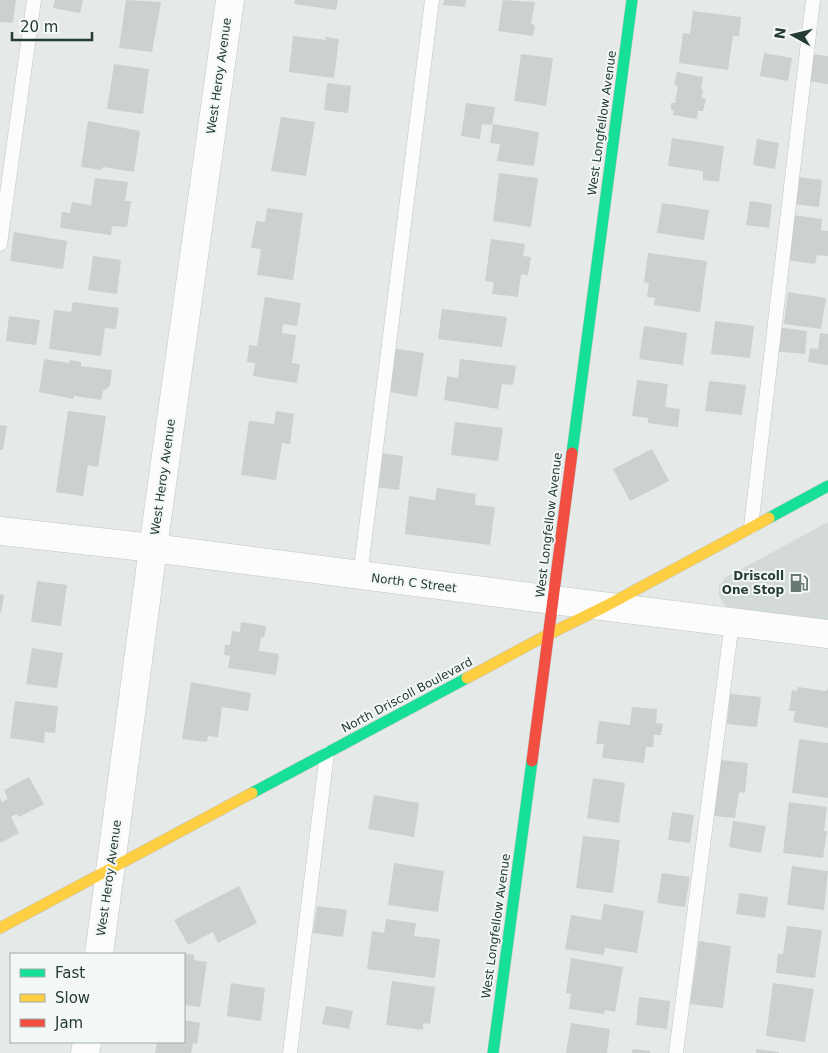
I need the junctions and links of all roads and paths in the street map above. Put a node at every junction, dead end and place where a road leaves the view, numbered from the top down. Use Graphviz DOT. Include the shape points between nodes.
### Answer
graph roads {
  1 [pos="34,0"];
  2 [pos="230,0"];
  3 [pos="432,0"];
  4 [pos="632,0"];
  5 [pos="813,0"];
  6 [pos="0,244"];
  7 [pos="828,486"];
  8 [pos="751,527"];
  9 [pos="0,531"];
  10 [pos="153,548"];
  11 [pos="360,576"];
  12 [pos="553,600"];
  13 [pos="606,606"];
  14 [pos="732,622"];
  15 [pos="549,634"];
  16 [pos="828,634"];
  17 [pos="327,753"];
  18 [pos="111,869"];
  19 [pos="0,928"];
  20 [pos="99,953"];
  21 [pos="290,1053"];
  22 [pos="493,1053"];
  23 [pos="676,1053"];
  1 -- 6 [label="lane"];
  2 -- 10 [label="street, West Heroy Avenue"];
  3 -- 11 [label="lane"];
  4 -- 12 [label="street, West Longfellow Avenue"];
  5 -- 8 [label="lane"];
  7 -- 8 [label="street, North Driscoll Boulevard"];
  8 -- 13 [label="street, North Driscoll Boulevard"];
  9 -- 10 [label="street, North C Street"];
  10 -- 11 [label="street, North C Street"];
  10 -- 18 [label="street, West Heroy Avenue"];
  11 -- 12 [label="street, North C Street"];
  12 -- 13 [label="street, North C Street"];
  12 -- 15 [label="street, West Longfellow Avenue"];
  13 -- 14 [label="street, North C Street"];
  13 -- 15 [label="street, North Driscoll Boulevard"];
  14 -- 16 [label="street, North C Street"];
  14 -- 23 [label="lane"];
  15 -- 17 [label="street, North Driscoll Boulevard"];
  15 -- 22 [label="street, West Longfellow Avenue"];
  17 -- 18 [label="street, North Driscoll Boulevard"];
  17 -- 21 [label="lane"];
  18 -- 19 [label="street, North Driscoll Boulevard"];
  18 -- 20 [label="street, West Heroy Avenue"];
}
